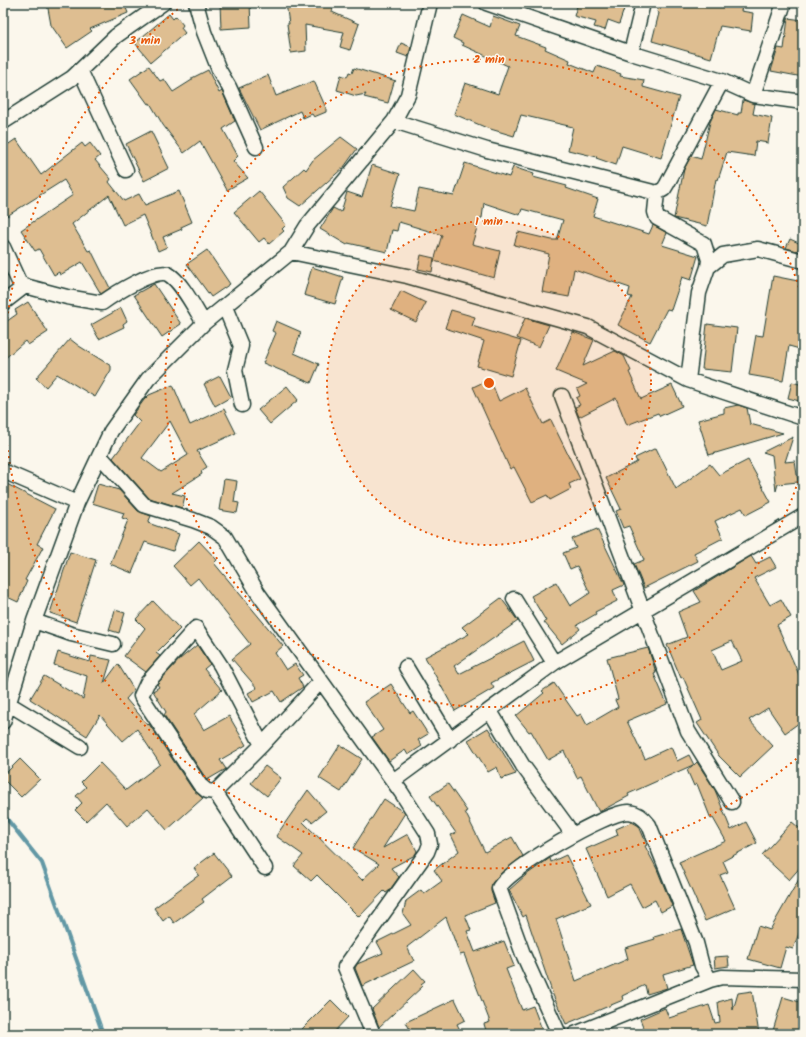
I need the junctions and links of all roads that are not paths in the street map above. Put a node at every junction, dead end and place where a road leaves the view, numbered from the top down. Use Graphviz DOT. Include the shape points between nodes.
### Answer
graph roads {
  1 [pos="163,3"];
  2 [pos="196,3"];
  3 [pos="430,3"];
  4 [pos="643,3"];
  5 [pos="784,3"];
  6 [pos="494,4"];
  7 [pos="631,53"];
  8 [pos="80,70"];
  9 [pos="722,81"];
  10 [pos="753,95"];
  11 [pos="803,102"];
  12 [pos="3,122"];
  13 [pos="394,122"];
  14 [pos="256,147"];
  15 [pos="126,170"];
  16 [pos="657,193"];
  17 [pos="704,244"];
  18 [pos="3,247"];
  19 [pos="291,252"];
  20 [pos="723,255"];
  21 [pos="803,261"];
  22 [pos="708,267"];
  23 [pos="26,286"];
  24 [pos="3,303"];
  25 [pos="225,307"];
  26 [pos="204,323"];
  27 [pos="688,380"];
  28 [pos="562,396"];
  29 [pos="242,405"];
  30 [pos="803,418"];
  31 [pos="100,456"];
  32 [pos="3,471"];
  33 [pos="77,503"];
  34 [pos="803,516"];
  35 [pos="514,599"];
  36 [pos="642,610"];
  37 [pos="34,621"];
  38 [pos="113,644"];
  39 [pos="554,663"];
  40 [pos="406,667"];
  41 [pos="320,682"];
  42 [pos="9,704"];
  43 [pos="490,711"];
  44 [pos="3,722"];
  45 [pos="450,740"];
  46 [pos="262,745"];
  47 [pos="80,747"];
  48 [pos="393,781"];
  49 [pos="215,792"];
  50 [pos="732,802"];
  51 [pos="571,835"];
  52 [pos="265,868"];
  53 [pos="801,976"];
  54 [pos="710,980"];
  55 [pos="373,1034"];
  56 [pos="559,1034"];
  57 [pos="575,1034"];
  1 -- 8 [label="street" via="116,36"];
  2 -- 14 [label="street" via="219,70"];
  3 -- 13 [label="street" via="408,95"];
  4 -- 7 [label="street"];
  5 -- 10 [label="street"];
  6 -- 7 [label="street"];
  7 -- 9 [label="street"];
  8 -- 12 [label="street" via="72,78"];
  8 -- 15 [label="street"];
  9 -- 10 [label="street"];
  9 -- 16 [label="street" via="667,184"];
  10 -- 11 [label="street"];
  13 -- 16 [label="street" via="486,150"];
  13 -- 19 [label="street" via="307,226"];
  16 -- 17 [label="street" via="657,218"];
  17 -- 20 [label="street"];
  17 -- 22 [label="street"];
  18 -- 23 [label="street" via="20,282"];
  19 -- 25 [label="street"];
  19 -- 27 [label="street" via="407,276 588,327"];
  20 -- 21 [label="street" via="758,249"];
  20 -- 22 [label="street"];
  22 -- 27 [label="street" via="699,293"];
  23 -- 24 [label="street"];
  23 -- 26 [label="street" via="102,303 128,287 161,272 168,274 177,282"];
  25 -- 26 [label="street"];
  25 -- 29 [label="street" via="241,346 234,370"];
  26 -- 31 [label="street" via="148,379 111,431"];
  27 -- 30 [label="street"];
  28 -- 36 [label="street"];
  31 -- 33 [label="street"];
  31 -- 41 [label="street" via="144,505 211,527 225,537 258,593"];
  32 -- 33 [label="street"];
  33 -- 37 [label="street"];
  34 -- 36 [label="street"];
  35 -- 39 [label="street"];
  36 -- 39 [label="street"];
  36 -- 50 [label="street" via="688,731"];
  37 -- 38 [label="street" via="71,634"];
  37 -- 42 [label="street"];
  39 -- 43 [label="street"];
  40 -- 45 [label="street"];
  41 -- 46 [label="street"];
  41 -- 48 [label="street"];
  42 -- 44 [label="street"];
  42 -- 47 [label="street"];
  43 -- 45 [label="street"];
  43 -- 51 [label="street"];
  45 -- 48 [label="street"];
  46 -- 49 [label="street"];
  46 -- 49 [label="street" via="220,666 196,628 148,683 141,696 200,785 207,791"];
  48 -- 55 [label="street" via="428,834 430,844 427,852 345,967"];
  49 -- 52 [label="street"];
  51 -- 54 [label="street" via="619,814 628,812 643,817 649,825 696,943 702,966"];
  51 -- 56 [label="street" via="509,876 499,888 523,954"];
  53 -- 54 [label="street" via="722,977"];
  54 -- 57 [label="street"];
}
